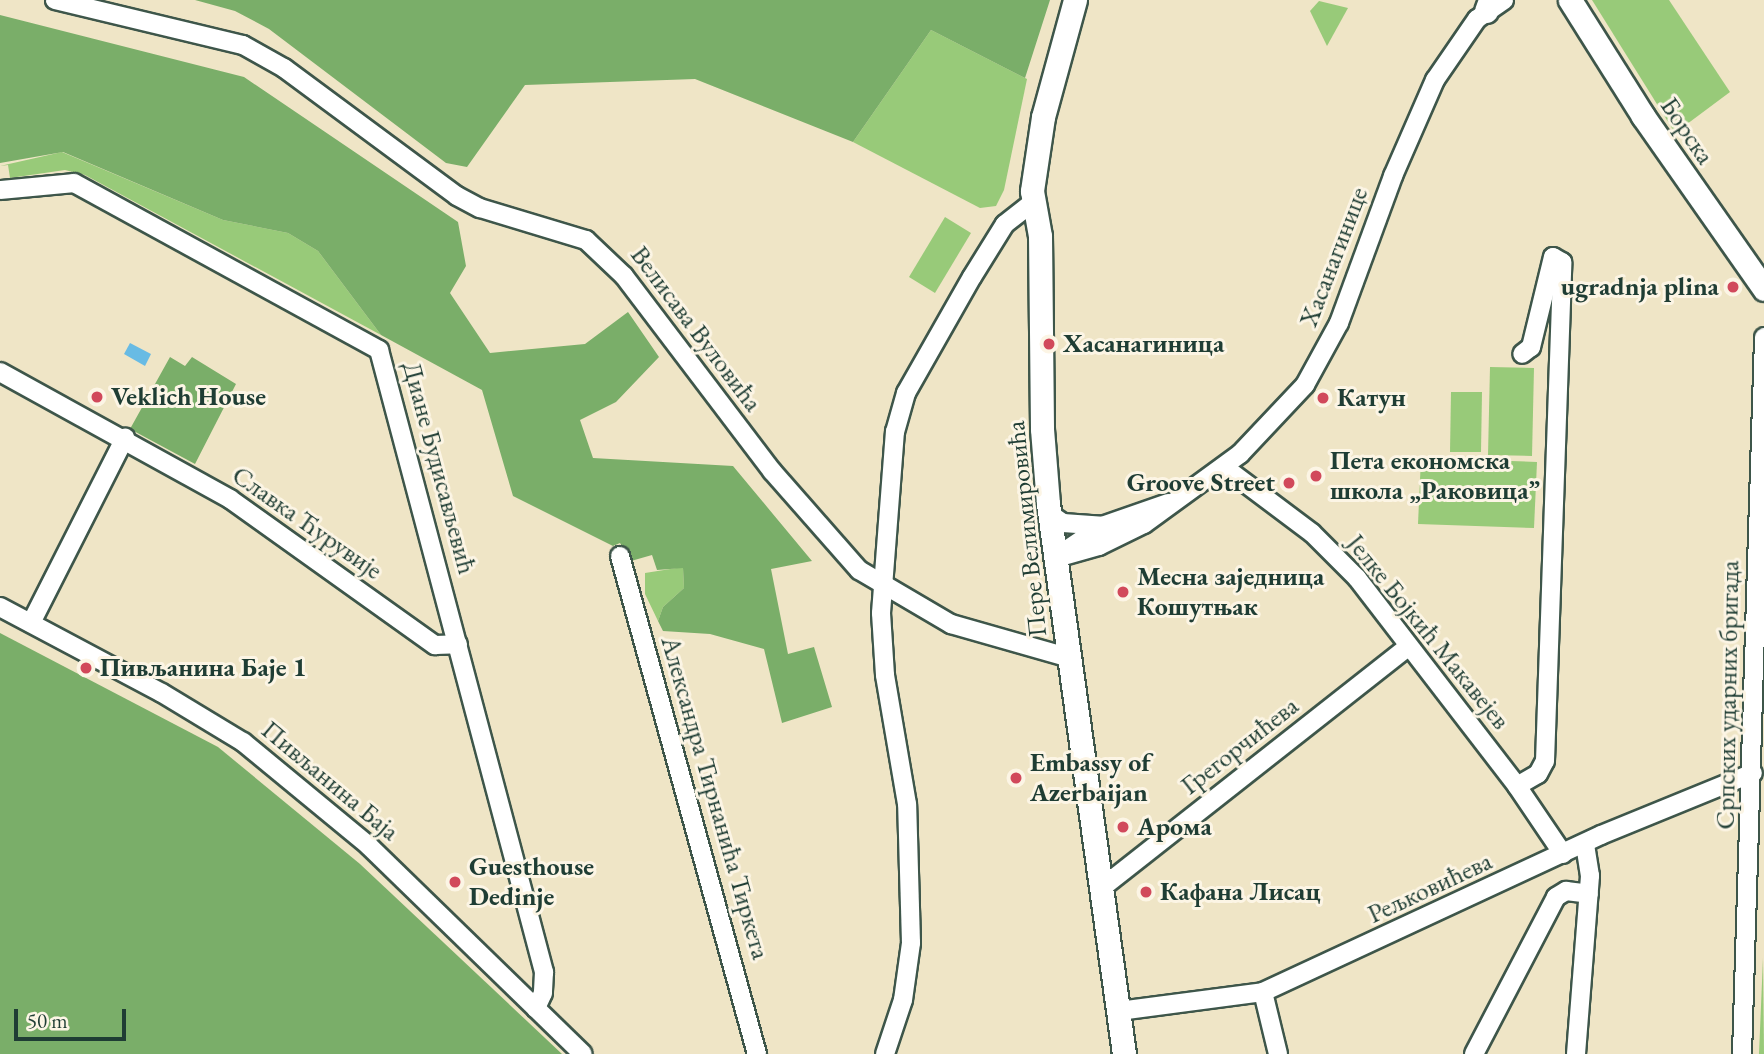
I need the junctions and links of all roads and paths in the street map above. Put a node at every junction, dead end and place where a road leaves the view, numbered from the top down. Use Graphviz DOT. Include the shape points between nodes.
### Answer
graph roads {
  1 [pos="55,0"];
  2 [pos="1075,0"];
  3 [pos="1570,0"];
  4 [pos="1493,4"];
  5 [pos="0,190"];
  6 [pos="1032,203"];
  7 [pos="1764,289"];
  8 [pos="1764,337"];
  9 [pos="1522,354"];
  10 [pos="0,372"];
  11 [pos="125,438"];
  12 [pos="1224,467"];
  13 [pos="1172,502"];
  14 [pos="1050,514"];
  15 [pos="1101,526"];
  16 [pos="620,556"];
  17 [pos="1056,558"];
  18 [pos="883,587"];
  19 [pos="0,607"];
  20 [pos="31,623"];
  21 [pos="458,644"];
  22 [pos="1408,647"];
  23 [pos="1069,658"];
  24 [pos="1753,773"];
  25 [pos="1517,786"];
  26 [pos="1585,843"];
  27 [pos="1563,854"];
  28 [pos="1104,886"];
  29 [pos="1589,894"];
  30 [pos="1263,992"];
  31 [pos="536,1009"];
  32 [pos="1119,1011"];
  33 [pos="583,1054"];
  34 [pos="757,1054"];
  35 [pos="885,1054"];
  36 [pos="1124,1054"];
  37 [pos="1278,1054"];
  38 [pos="1474,1054"];
  39 [pos="1576,1054"];
  40 [pos="1742,1054"];
  1 -- 18 [label="street, Велисава Вуловића" via="243,45 284,68 457,196 480,208 586,240 624,276 740,431 847,559"];
  2 -- 6 [label="main road, Пере Велимировића" via="1043,117"];
  3 -- 7 [label="main road, Борска" via="1672,159"];
  4 -- 12 [label="street, Хасанагинице" via="1443,65 1412,128 1339,323 1317,366 1271,424"];
  5 -- 21 [label="street, Диане Будисављевић" via="74,183 379,350"];
  6 -- 14 [label="main road, Пере Велимировића" via="1041,236 1042,429"];
  6 -- 18 [label="street" via="1005,224 906,393 892,450"];
  8 -- 24 [label="street, Српских ударних бригада"];
  9 -- 25 [label="street, Јелке Бојкић Макавејев" via="1531,346 1553,257 1562,262 1545,761 1538,774"];
  10 -- 11 [label="street, Славка Ћурувије"];
  11 -- 20 [label="street"];
  11 -- 21 [label="street, Славка Ћурувије" via="230,499 435,645"];
  12 -- 13 [label="street, Хасанагинице"];
  12 -- 22 [label="street, Јелке Бојкић Макавејев" via="1329,548"];
  13 -- 15 [label="street, Хасанагинице"];
  13 -- 17 [label="street, Хасанагинице" via="1144,524 1099,546"];
  14 -- 15 [label="street, Хасанагинице" via="1063,523"];
  14 -- 17 [label="main road, Пере Велимировића"];
  15 -- 17 [label="street, Хасанагинице"];
  16 -- 34 [label="street, Александра Тирнанића Тиркета"];
  17 -- 23 [label="main road, Пере Велимировића"];
  18 -- 23 [label="street, Велисава Вуловића" via="964,629"];
  18 -- 35 [label="street" via="885,675 902,755 909,823 911,916 908,974"];
  19 -- 20 [label="street, Пивљанина Баја"];
  20 -- 31 [label="street, Пивљанина Баја" via="194,710 243,742 369,846"];
  21 -- 31 [label="street, Диане Будисављевић" via="544,972"];
  22 -- 25 [label="street, Јелке Бојкић Макавејев"];
  22 -- 28 [label="street, Грегорчићева"];
  23 -- 28 [label="main road, Пере Велимировића"];
  24 -- 26 [label="street, Рељковићева"];
  24 -- 40 [label="street, Српских ударних бригада"];
  25 -- 27 [label="street, Јелке Бојкић Макавејев"];
  26 -- 27 [label="street, Рељковићева"];
  26 -- 29 [label="street"];
  27 -- 30 [label="street, Рељковићева"];
  28 -- 32 [label="main road, Пере Велимировића"];
  29 -- 38 [label="street" via="1566,891 1556,897"];
  29 -- 39 [label="street"];
  30 -- 32 [label="street, Рељковићева"];
  30 -- 37 [label="street"];
  31 -- 33 [label="street, Пивљанина Баја"];
  32 -- 36 [label="main road, Пере Велимировића"];
}
